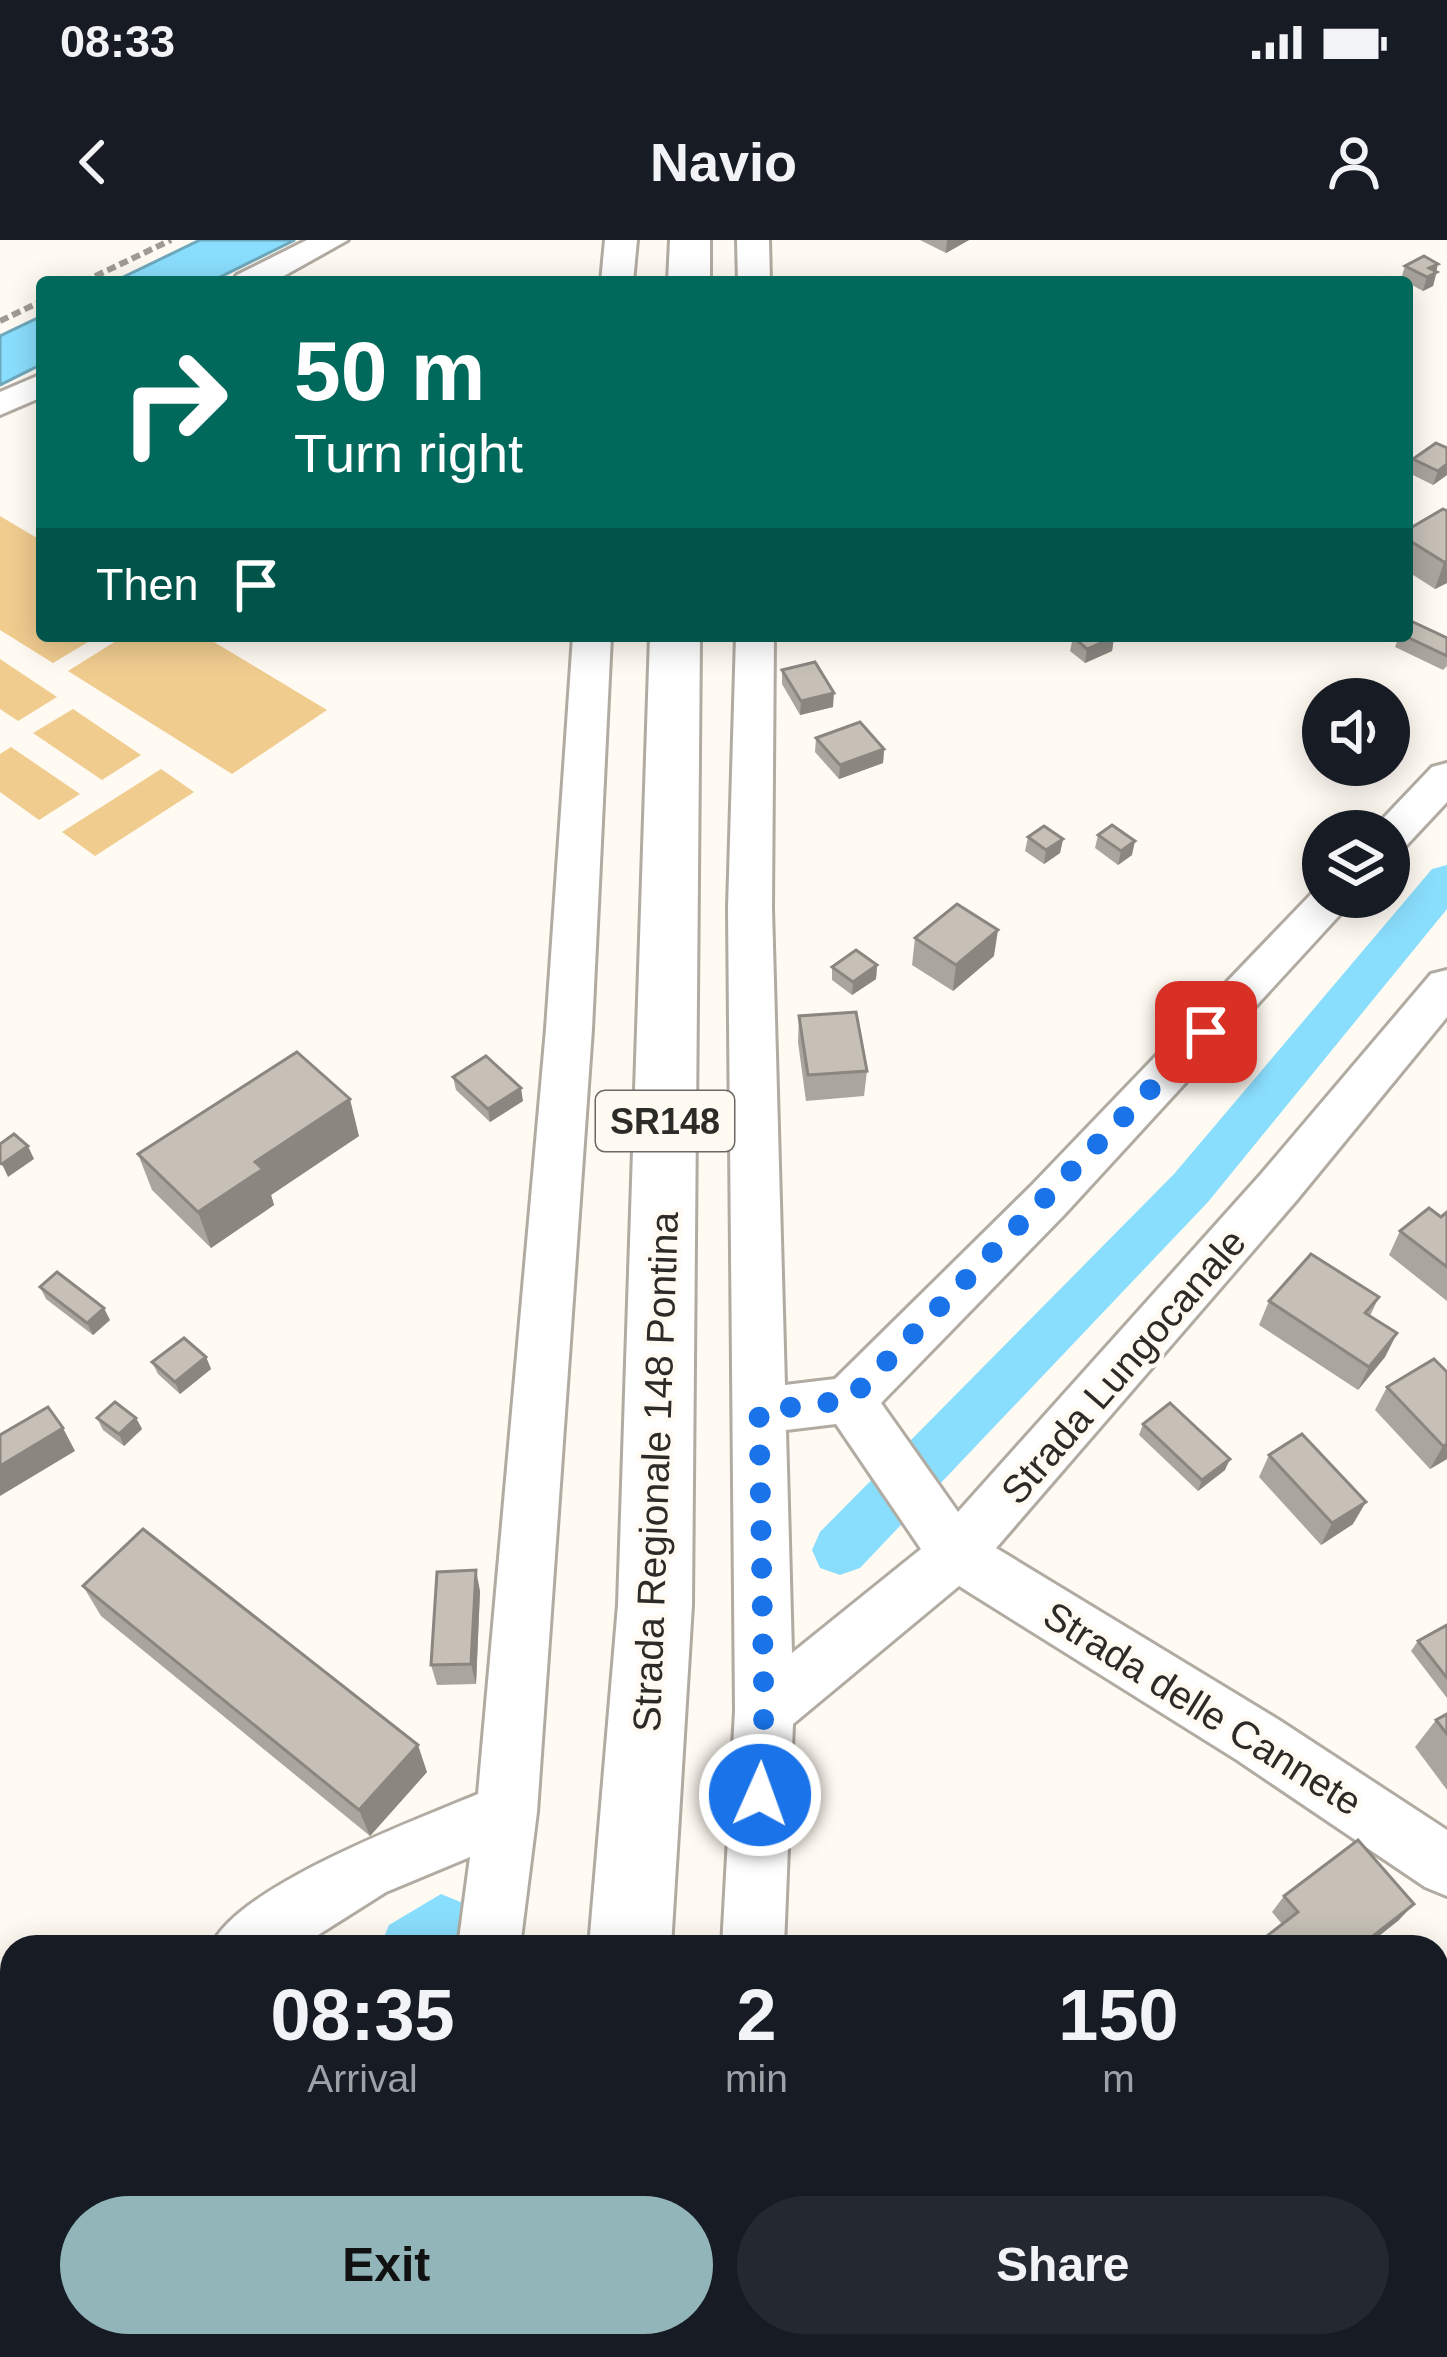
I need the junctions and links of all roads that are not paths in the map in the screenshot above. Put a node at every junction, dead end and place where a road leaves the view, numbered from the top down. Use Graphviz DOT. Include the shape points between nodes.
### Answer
graph roads {
  1 [pos="332,240"];
  2 [pos="621,240"];
  3 [pos="690,240"];
  4 [pos="753,240"];
  5 [pos="260,276"];
  6 [pos="618,276"];
  7 [pos="688,276"];
  8 [pos="754,276"];
  9 [pos="36,387"];
  10 [pos="0,405"];
  11 [pos="592,642"];
  12 [pos="675,642"];
  13 [pos="755,642"];
  14 [pos="1447,777"];
  15 [pos="1410,816"];
  16 [pos="1314,918"];
  17 [pos="1447,986"];
  18 [pos="849,1400"];
  19 [pos="759,1411"];
  20 [pos="956,1554"];
  21 [pos="655,1605"];
  22 [pos="764,1711"];
  23 [pos="507,1812"];
  24 [pos="1447,1866"];
  25 [pos="261,1935"];
  26 [pos="491,1935"];
  27 [pos="631,1935"];
  28 [pos="672,1935"];
  29 [pos="754,1935"];
  1 -- 5 [label="street"];
  2 -- 6 [label="street"];
  3 -- 7 [label="main road"];
  4 -- 8 [label="street"];
  9 -- 10 [label="street"];
  11 -- 23 [label="street"];
  12 -- 21 [label="main road, Strada Regionale 148 Pontina / SR148"];
  13 -- 19 [label="street" via="750,908"];
  14 -- 15 [label="street"];
  16 -- 18 [label="street"];
  17 -- 20 [label="street, Strada Lungocanale"];
  18 -- 19 [label="street"];
  18 -- 20 [label="street"];
  19 -- 22 [label="street"];
  20 -- 22 [label="street, Strada Lungocanale"];
  20 -- 24 [label="street, Strada delle Cannete"];
  21 -- 27 [label="main road, Strada Regionale 148 Pontina / SR148"];
  21 -- 28 [label="main road" via="671,1784"];
  22 -- 29 [label="street"];
  23 -- 25 [label="street" via="364,1871"];
  23 -- 26 [label="street"];
}
